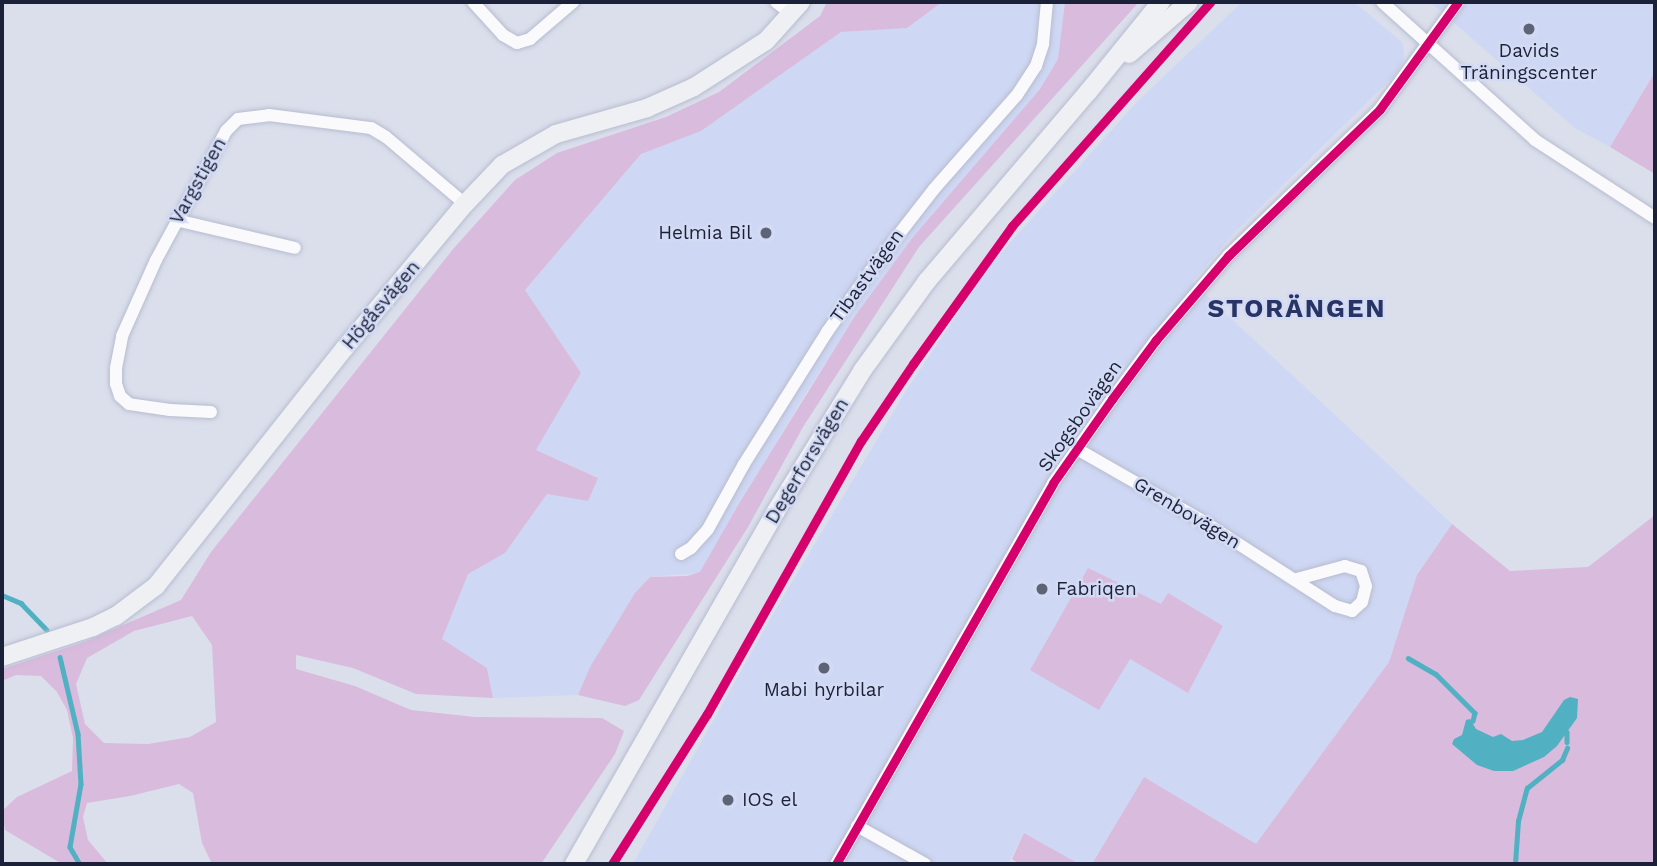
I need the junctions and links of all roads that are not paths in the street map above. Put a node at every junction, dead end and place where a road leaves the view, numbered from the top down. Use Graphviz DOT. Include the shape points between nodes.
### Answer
graph roads {
  1 [pos="473,2"];
  2 [pos="573,2"];
  3 [pos="776,2"];
  4 [pos="1046,2"];
  5 [pos="1161,2"];
  6 [pos="1189,2"];
  7 [pos="1382,2"];
  8 [pos="1458,2"];
  9 [pos="796,8"];
  10 [pos="1428,45"];
  11 [pos="1088,92"];
  12 [pos="465,204"];
  13 [pos="1655,218"];
  14 [pos="176,220"];
  15 [pos="295,247"];
  16 [pos="211,412"];
  17 [pos="1077,449"];
  18 [pos="681,554"];
  19 [pos="1297,579"];
  20 [pos="2,657"];
  21 [pos="857,827"];
  22 [pos="574,864"];
  23 [pos="836,864"];
  24 [pos="925,864"];
  1 -- 2 [label="street" via="502,34 517,43 530,39"];
  3 -- 9 [label="street"];
  4 -- 18 [label="street, Tibastvägen" via="1043,44 1036,66 871,270 827,332 708,529"];
  5 -- 11 [label="main road, Degerforsvägen"];
  6 -- 11 [label="main road, Degerforsvägen"];
  7 -- 10 [label="street"];
  8 -- 10 [label="street, Skogsbovägen"];
  9 -- 12 [label="main road, Högåsvägen" via="766,40 694,87 647,108 556,134 517,154"];
  10 -- 13 [label="street" via="1535,140"];
  10 -- 17 [label="street, Skogsbovägen" via="1380,109 1220,265 1156,340"];
  11 -- 22 [label="main road, Degerforsvägen" via="944,259 862,371 776,511"];
  12 -- 14 [label="street, Vargstigen" via="371,128 251,116 238,119 226,131"];
  12 -- 20 [label="main road, Högåsvägen" via="156,586 93,627"];
  14 -- 15 [label="street"];
  14 -- 16 [label="street, Vargstigen" via="122,336 116,384 129,404"];
  17 -- 19 [label="street, Grenbovägen"];
  17 -- 21 [label="street, Skogsbovägen" via="1008,559"];
  19 -- 19 [label="street, Grenbovägen" via="1335,606 1352,611 1362,602 1366,586 1361,571 1345,566"];
  21 -- 23 [label="street, Skogsbovägen"];
  21 -- 24 [label="street"];
}
